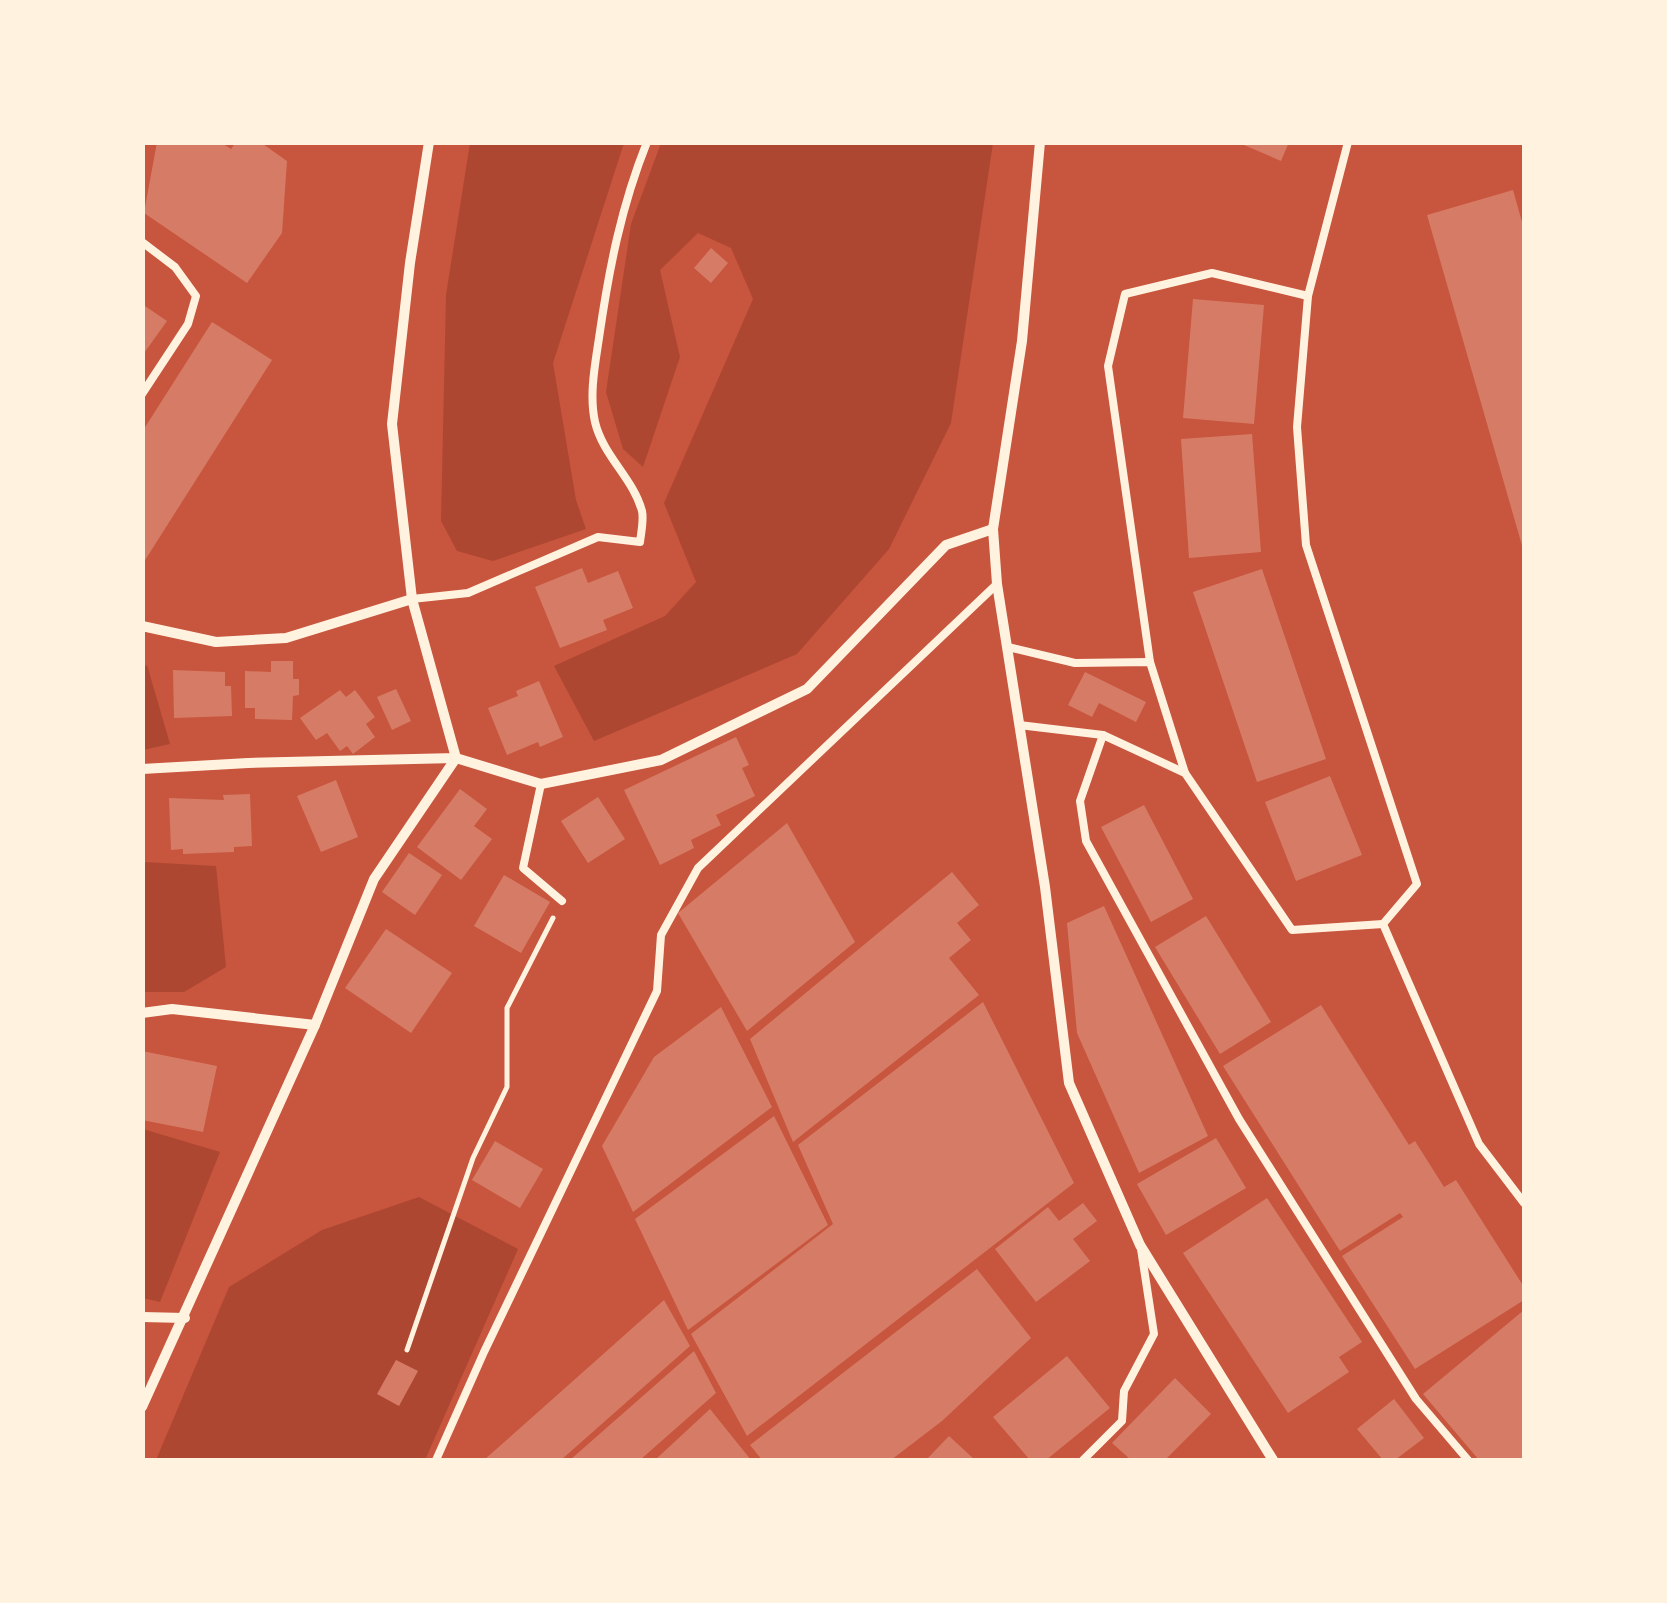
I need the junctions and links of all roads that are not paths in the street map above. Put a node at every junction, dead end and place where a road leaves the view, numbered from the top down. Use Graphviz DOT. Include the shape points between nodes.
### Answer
graph roads {
  1 [pos="429,142"];
  2 [pos="646,142"];
  3 [pos="1040,142"];
  4 [pos="1348,142"];
  5 [pos="142,242"];
  6 [pos="1308,296"];
  7 [pos="142,394"];
  8 [pos="994,529"];
  9 [pos="997,584"];
  10 [pos="412,598"];
  11 [pos="142,626"];
  12 [pos="1008,647"];
  13 [pos="1150,662"];
  14 [pos="1019,725"];
  15 [pos="1103,735"];
  16 [pos="456,758"];
  17 [pos="142,769"];
  18 [pos="1185,773"];
  19 [pos="541,784"];
  20 [pos="562,902"];
  21 [pos="1382,924"];
  22 [pos="142,1013"];
  23 [pos="315,1025"];
  24 [pos="1524,1203"];
  25 [pos="1140,1244"];
  26 [pos="142,1317"];
  27 [pos="185,1318"];
  28 [pos="142,1407"];
  29 [pos="436,1460"];
  30 [pos="1082,1460"];
  31 [pos="1272,1460"];
  32 [pos="1468,1460"];
  1 -- 10 [label="street" via="392,424"];
  2 -- 10 [label="lane" via="611,254 593,382 595,423 643,514 640,542 598,537 468,592"];
  3 -- 8 [label="street" via="1022,341"];
  4 -- 6 [label="lane"];
  5 -- 7 [label="lane" via="176,266 196,296 188,324"];
  6 -- 13 [label="lane" via="1212,273 1125,294 1108,366"];
  6 -- 21 [label="lane" via="1297,427 1306,545 1417,884"];
  8 -- 9 [label="street"];
  8 -- 19 [label="street" via="946,545 807,689 661,760"];
  9 -- 12 [label="street"];
  9 -- 29 [label="lane" via="698,868 661,935 657,992"];
  10 -- 11 [label="street" via="286,638 216,642"];
  10 -- 16 [label="street"];
  12 -- 13 [label="lane" via="1075,663"];
  12 -- 14 [label="street"];
  13 -- 18 [label="lane"];
  14 -- 15 [label="lane"];
  14 -- 25 [label="street" via="1069,1083"];
  15 -- 18 [label="lane"];
  15 -- 32 [label="lane" via="1080,801 1086,841 1239,1118 1416,1399"];
  16 -- 17 [label="street"];
  16 -- 19 [label="street"];
  16 -- 23 [label="street" via="374,879"];
  18 -- 21 [label="lane" via="1292,930"];
  19 -- 20 [label="lane" via="523,868"];
  21 -- 24 [label="lane" via="1479,1144"];
  22 -- 23 [label="street" via="172,1009"];
  23 -- 27 [label="street"];
  25 -- 30 [label="lane" via="1154,1334 1124,1391 1122,1420"];
  25 -- 31 [label="street"];
  26 -- 27 [label="street"];
  27 -- 28 [label="street"];
}
